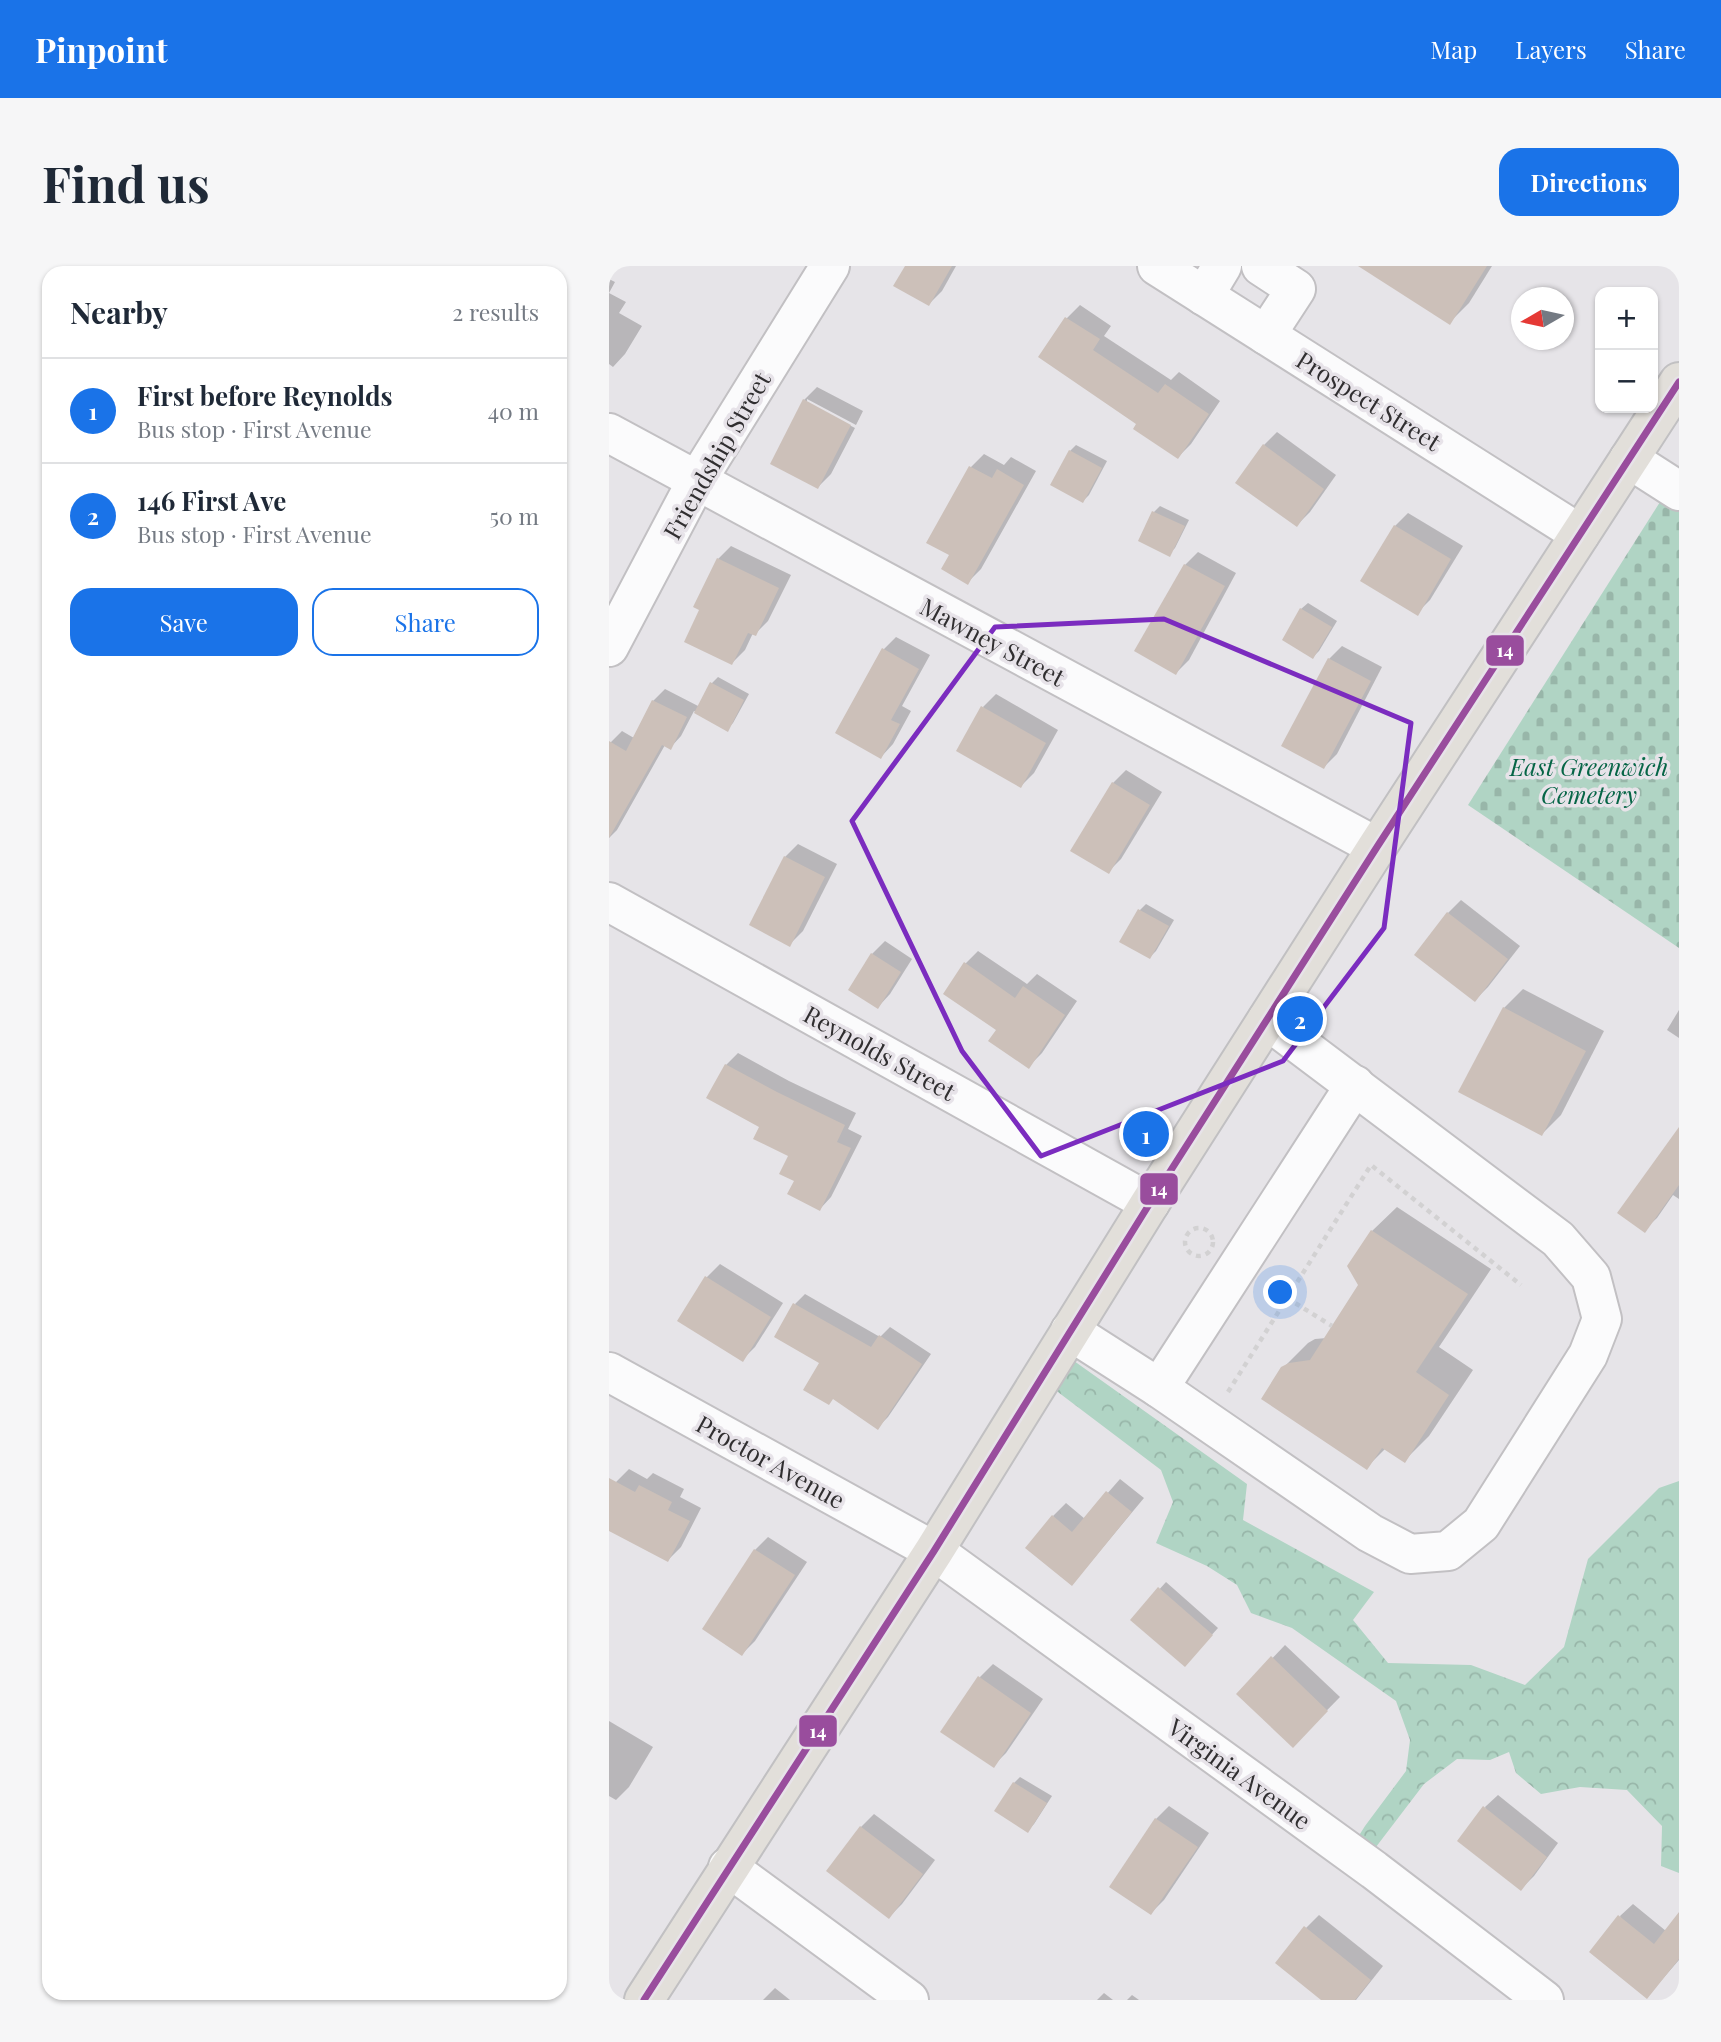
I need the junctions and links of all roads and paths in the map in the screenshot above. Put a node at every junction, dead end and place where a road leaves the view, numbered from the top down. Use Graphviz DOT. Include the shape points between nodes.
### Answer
graph roads {
  1 [pos="830,266"];
  2 [pos="1157,266"];
  3 [pos="1261,266"];
  4 [pos="1213,281"];
  5 [pos="1266,335"];
  6 [pos="1679,382"];
  7 [pos="609,433"];
  8 [pos="1629,459"];
  9 [pos="696,482"];
  10 [pos="1679,491"];
  11 [pos="1580,534"];
  12 [pos="609,647"];
  13 [pos="1377,847"];
  14 [pos="609,902"];
  15 [pos="1267,1020"];
  16 [pos="1355,1085"];
  17 [pos="1150,1203"];
  18 [pos="1212,1249"];
  19 [pos="1521,1285"];
  20 [pos="1287,1298"];
  21 [pos="1332,1326"];
  22 [pos="1070,1331"];
  23 [pos="609,1372"];
  24 [pos="1159,1388"];
  25 [pos="1222,1401"];
  26 [pos="934,1551"];
  27 [pos="728,1867"];
  28 [pos="644,2000"];
  29 [pos="909,2000"];
  30 [pos="1543,2000"];
  1 -- 9 [label="street, Friendship Street"];
  2 -- 4 [label="street, Prospect Street"];
  3 -- 5 [label="street" via="1296,289"];
  4 -- 5 [label="street, Prospect Street"];
  5 -- 11 [label="street, Prospect Street"];
  6 -- 8 [label="main road"];
  7 -- 9 [label="street, Mawney Street"];
  8 -- 10 [label="street"];
  8 -- 11 [label="main road"];
  9 -- 12 [label="street, Friendship Street"];
  9 -- 13 [label="street, Mawney Street"];
  11 -- 13 [label="main road"];
  13 -- 15 [label="main road"];
  14 -- 17 [label="street, Reynolds Street"];
  15 -- 16 [label="street"];
  15 -- 17 [label="main road"];
  16 -- 24 [label="street"];
  16 -- 24 [label="street" via="1558,1239 1591,1277 1602,1319 1588,1355 1481,1524 1448,1551 1410,1553 1370,1533"];
  17 -- 22 [label="main road"];
  18 -- 18 [label="path" via="1199,1256 1192,1253 1186,1248 1187,1233 1196,1227 1207,1229 1214,1238"];
  19 -- 20 [label="path" via="1371,1165"];
  20 -- 21 [label="path"];
  20 -- 25 [label="path"];
  22 -- 24 [label="street"];
  22 -- 26 [label="main road"];
  23 -- 26 [label="street, Proctor Avenue"];
  26 -- 27 [label="main road"];
  26 -- 30 [label="street, Virginia Avenue" via="1374,1870"];
  27 -- 28 [label="main road"];
  27 -- 29 [label="street"];
}
